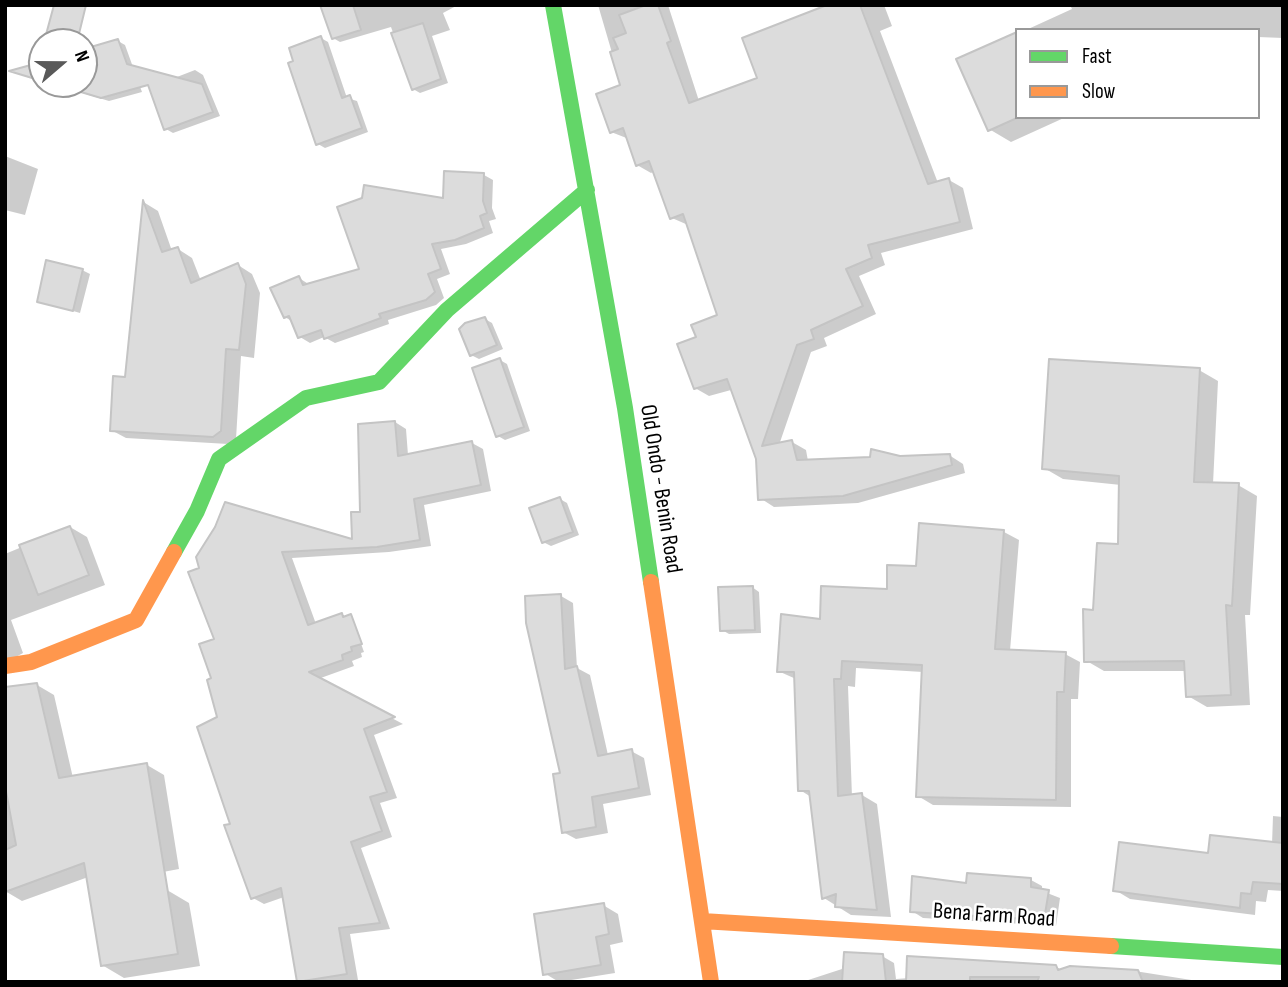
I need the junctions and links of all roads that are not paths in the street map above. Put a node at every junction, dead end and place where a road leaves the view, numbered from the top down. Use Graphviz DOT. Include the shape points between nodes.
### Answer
graph roads {
  1 [pos="553,5"];
  2 [pos="587,190"];
  3 [pos="5,666"];
  4 [pos="702,921"];
  5 [pos="1283,957"];
  6 [pos="711,982"];
  1 -- 2 [label="street, Old Ondo - Benin Road"];
  2 -- 3 [label="street" via="447,310 379,382 306,398 219,459 197,510 136,620 31,662"];
  2 -- 4 [label="street, Old Ondo - Benin Road" via="625,408"];
  4 -- 5 [label="street, Bena Farm Road"];
  4 -- 6 [label="street, Old Ondo - Benin Road"];
}
